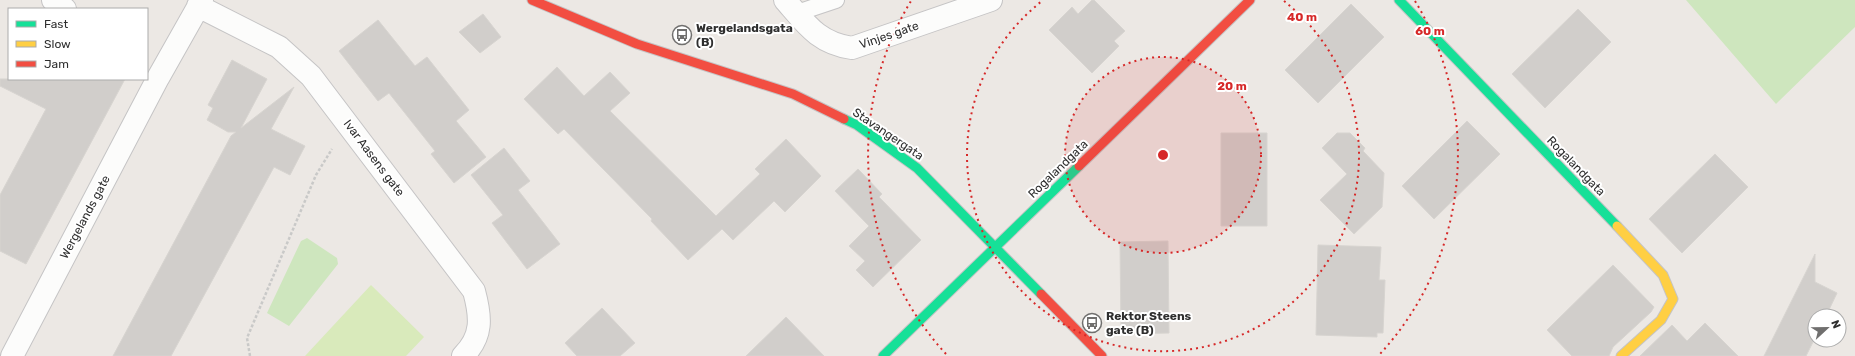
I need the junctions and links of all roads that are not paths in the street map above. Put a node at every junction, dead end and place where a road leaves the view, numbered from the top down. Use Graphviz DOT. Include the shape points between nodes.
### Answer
graph roads {
  1 [pos="53,0"];
  2 [pos="532,0"];
  3 [pos="836,0"];
  4 [pos="991,0"];
  5 [pos="1250,0"];
  6 [pos="1399,0"];
  7 [pos="200,3"];
  8 [pos="791,7"];
  9 [pos="64,8"];
  10 [pos="152,74"];
  11 [pos="995,246"];
  12 [pos="12,356"];
  13 [pos="463,356"];
  14 [pos="884,356"];
  15 [pos="1102,356"];
  16 [pos="1621,356"];
  1 -- 9 [label="street"];
  2 -- 11 [label="street, Stavangergata" via="638,44 793,94 857,125 917,168"];
  3 -- 8 [label="lane, Vinjes gate"];
  4 -- 8 [label="street, Vinjes gate" via="852,48 837,46 821,38"];
  5 -- 11 [label="street, Rogalandgata"];
  6 -- 16 [label="street, Rogalandgata" via="1663,275 1673,299 1661,320"];
  7 -- 10 [label="street, Wergelands gate"];
  7 -- 13 [label="street, Ivar Aasens gate" via="279,47 311,76 474,291 480,311 478,333"];
  10 -- 12 [label="street, Wergelands gate"];
  11 -- 14 [label="street, Rogalandgata"];
  11 -- 15 [label="street, Stavangergata"];
}
